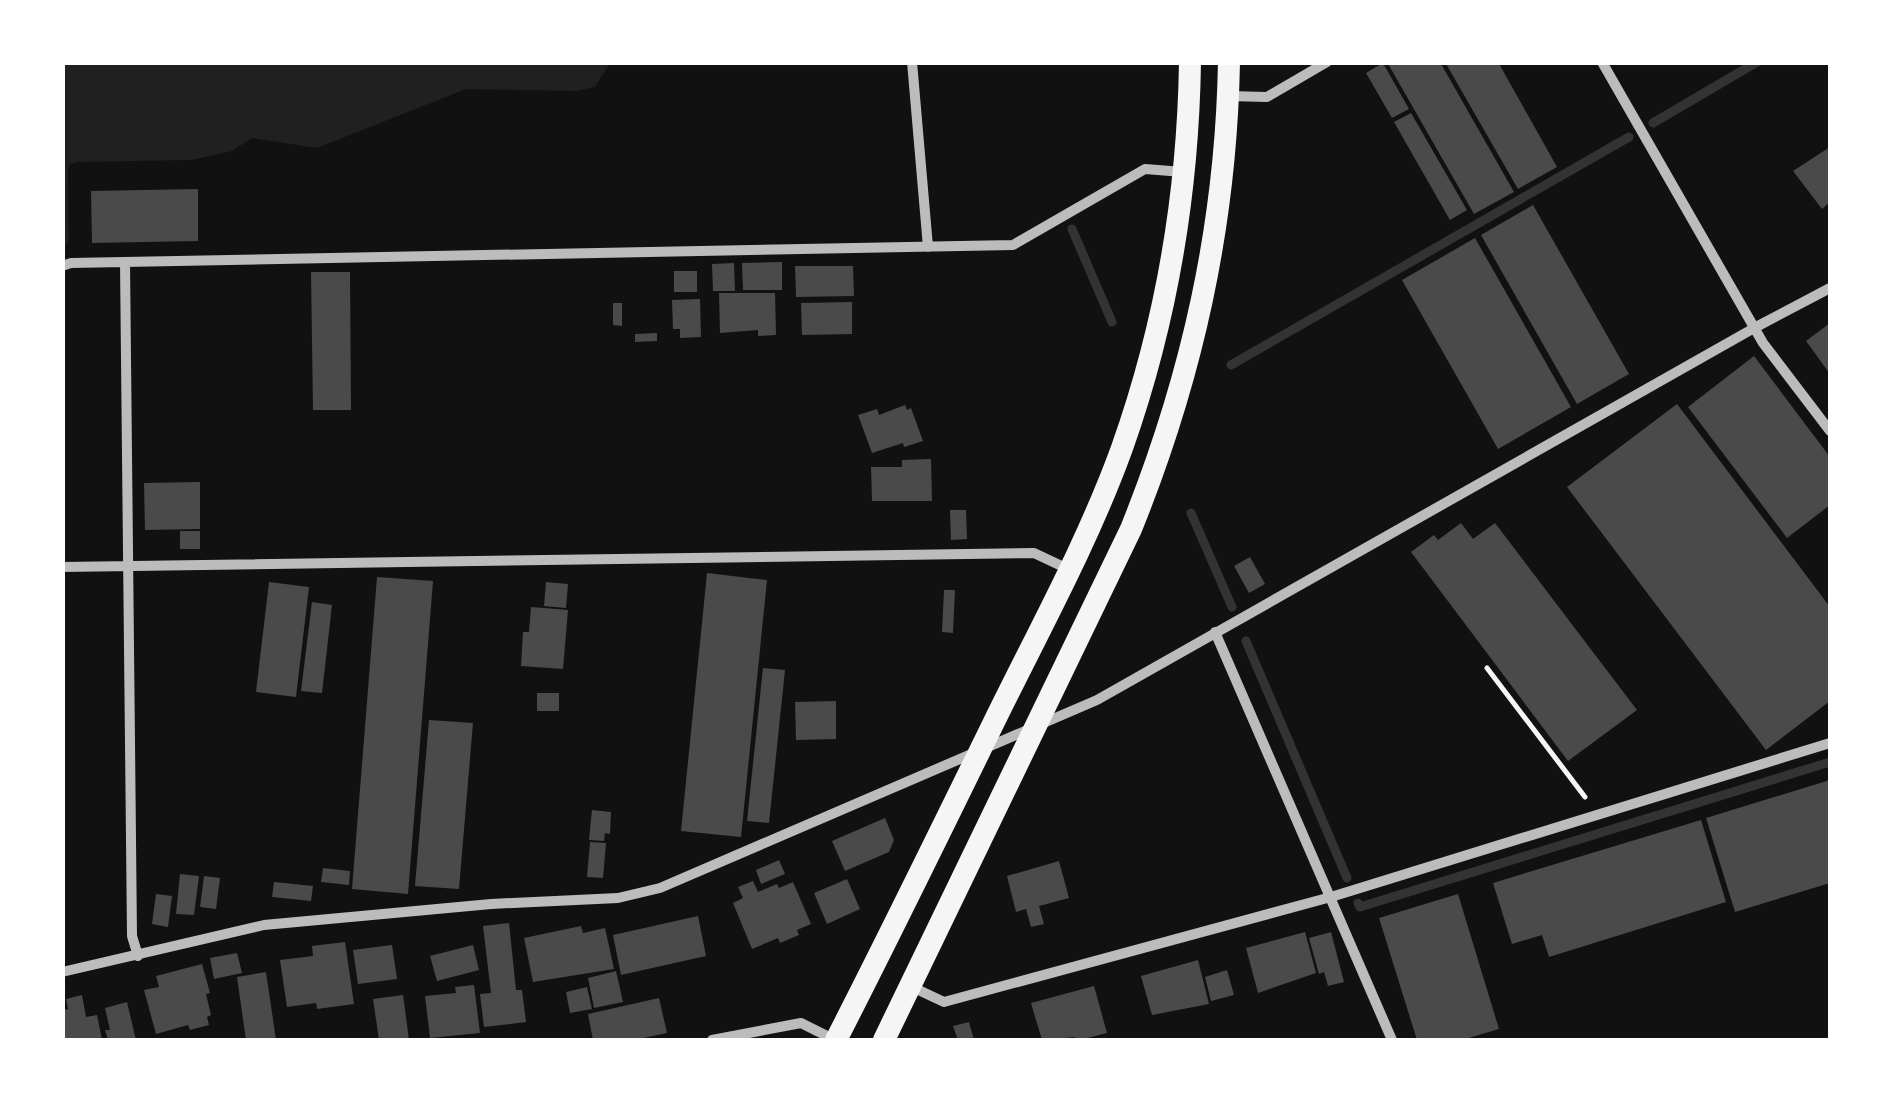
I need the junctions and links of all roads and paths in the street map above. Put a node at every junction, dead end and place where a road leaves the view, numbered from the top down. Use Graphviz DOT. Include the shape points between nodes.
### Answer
graph roads {
  1 [pos="912,62"];
  2 [pos="1190,62"];
  3 [pos="1229,62"];
  4 [pos="1327,62"];
  5 [pos="1602,62"];
  6 [pos="1228,96"];
  7 [pos="1184,172"];
  8 [pos="928,247"];
  9 [pos="125,262"];
  10 [pos="62,266"];
  11 [pos="1830,288"];
  12 [pos="1756,327"];
  13 [pos="1830,432"];
  14 [pos="128,566"];
  15 [pos="62,567"];
  16 [pos="1069,569"];
  17 [pos="1214,632"];
  18 [pos="1487,668"];
  19 [pos="1036,726"];
  20 [pos="1830,744"];
  21 [pos="980,749"];
  22 [pos="1597,813"];
  23 [pos="1331,897"];
  24 [pos="138,956"];
  25 [pos="62,972"];
  26 [pos="909,986"];
  27 [pos="712,1040"];
  28 [pos="836,1040"];
  29 [pos="884,1040"];
  30 [pos="1392,1040"];
  1 -- 8 [label="street"];
  2 -- 7 [label="main road"];
  3 -- 6 [label="main road"];
  4 -- 6 [label="street" via="1267,98"];
  5 -- 12 [label="street"];
  6 -- 19 [label="main road" via="1213,254 1180,394 1131,530"];
  7 -- 8 [label="street" via="1145,168 1014,246"];
  7 -- 16 [label="main road" via="1143,384"];
  8 -- 9 [label="street"];
  9 -- 10 [label="street"];
  9 -- 14 [label="street"];
  11 -- 12 [label="street"];
  12 -- 13 [label="street"];
  12 -- 17 [label="street"];
  14 -- 15 [label="street"];
  14 -- 16 [label="street" via="1034,553"];
  14 -- 24 [label="street" via="132,936"];
  16 -- 21 [label="main road"];
  17 -- 19 [label="street" via="1097,700"];
  17 -- 23 [label="street"];
  18 -- 22 [label="path"];
  19 -- 21 [label="street"];
  19 -- 26 [label="main road"];
  20 -- 22 [label="street"];
  21 -- 24 [label="street" via="640,894 264,925"];
  21 -- 28 [label="main road"];
  22 -- 23 [label="street"];
  23 -- 26 [label="street" via="944,1002"];
  23 -- 30 [label="street"];
  24 -- 25 [label="street"];
  26 -- 29 [label="main road"];
  27 -- 28 [label="street" via="802,1024"];
}
